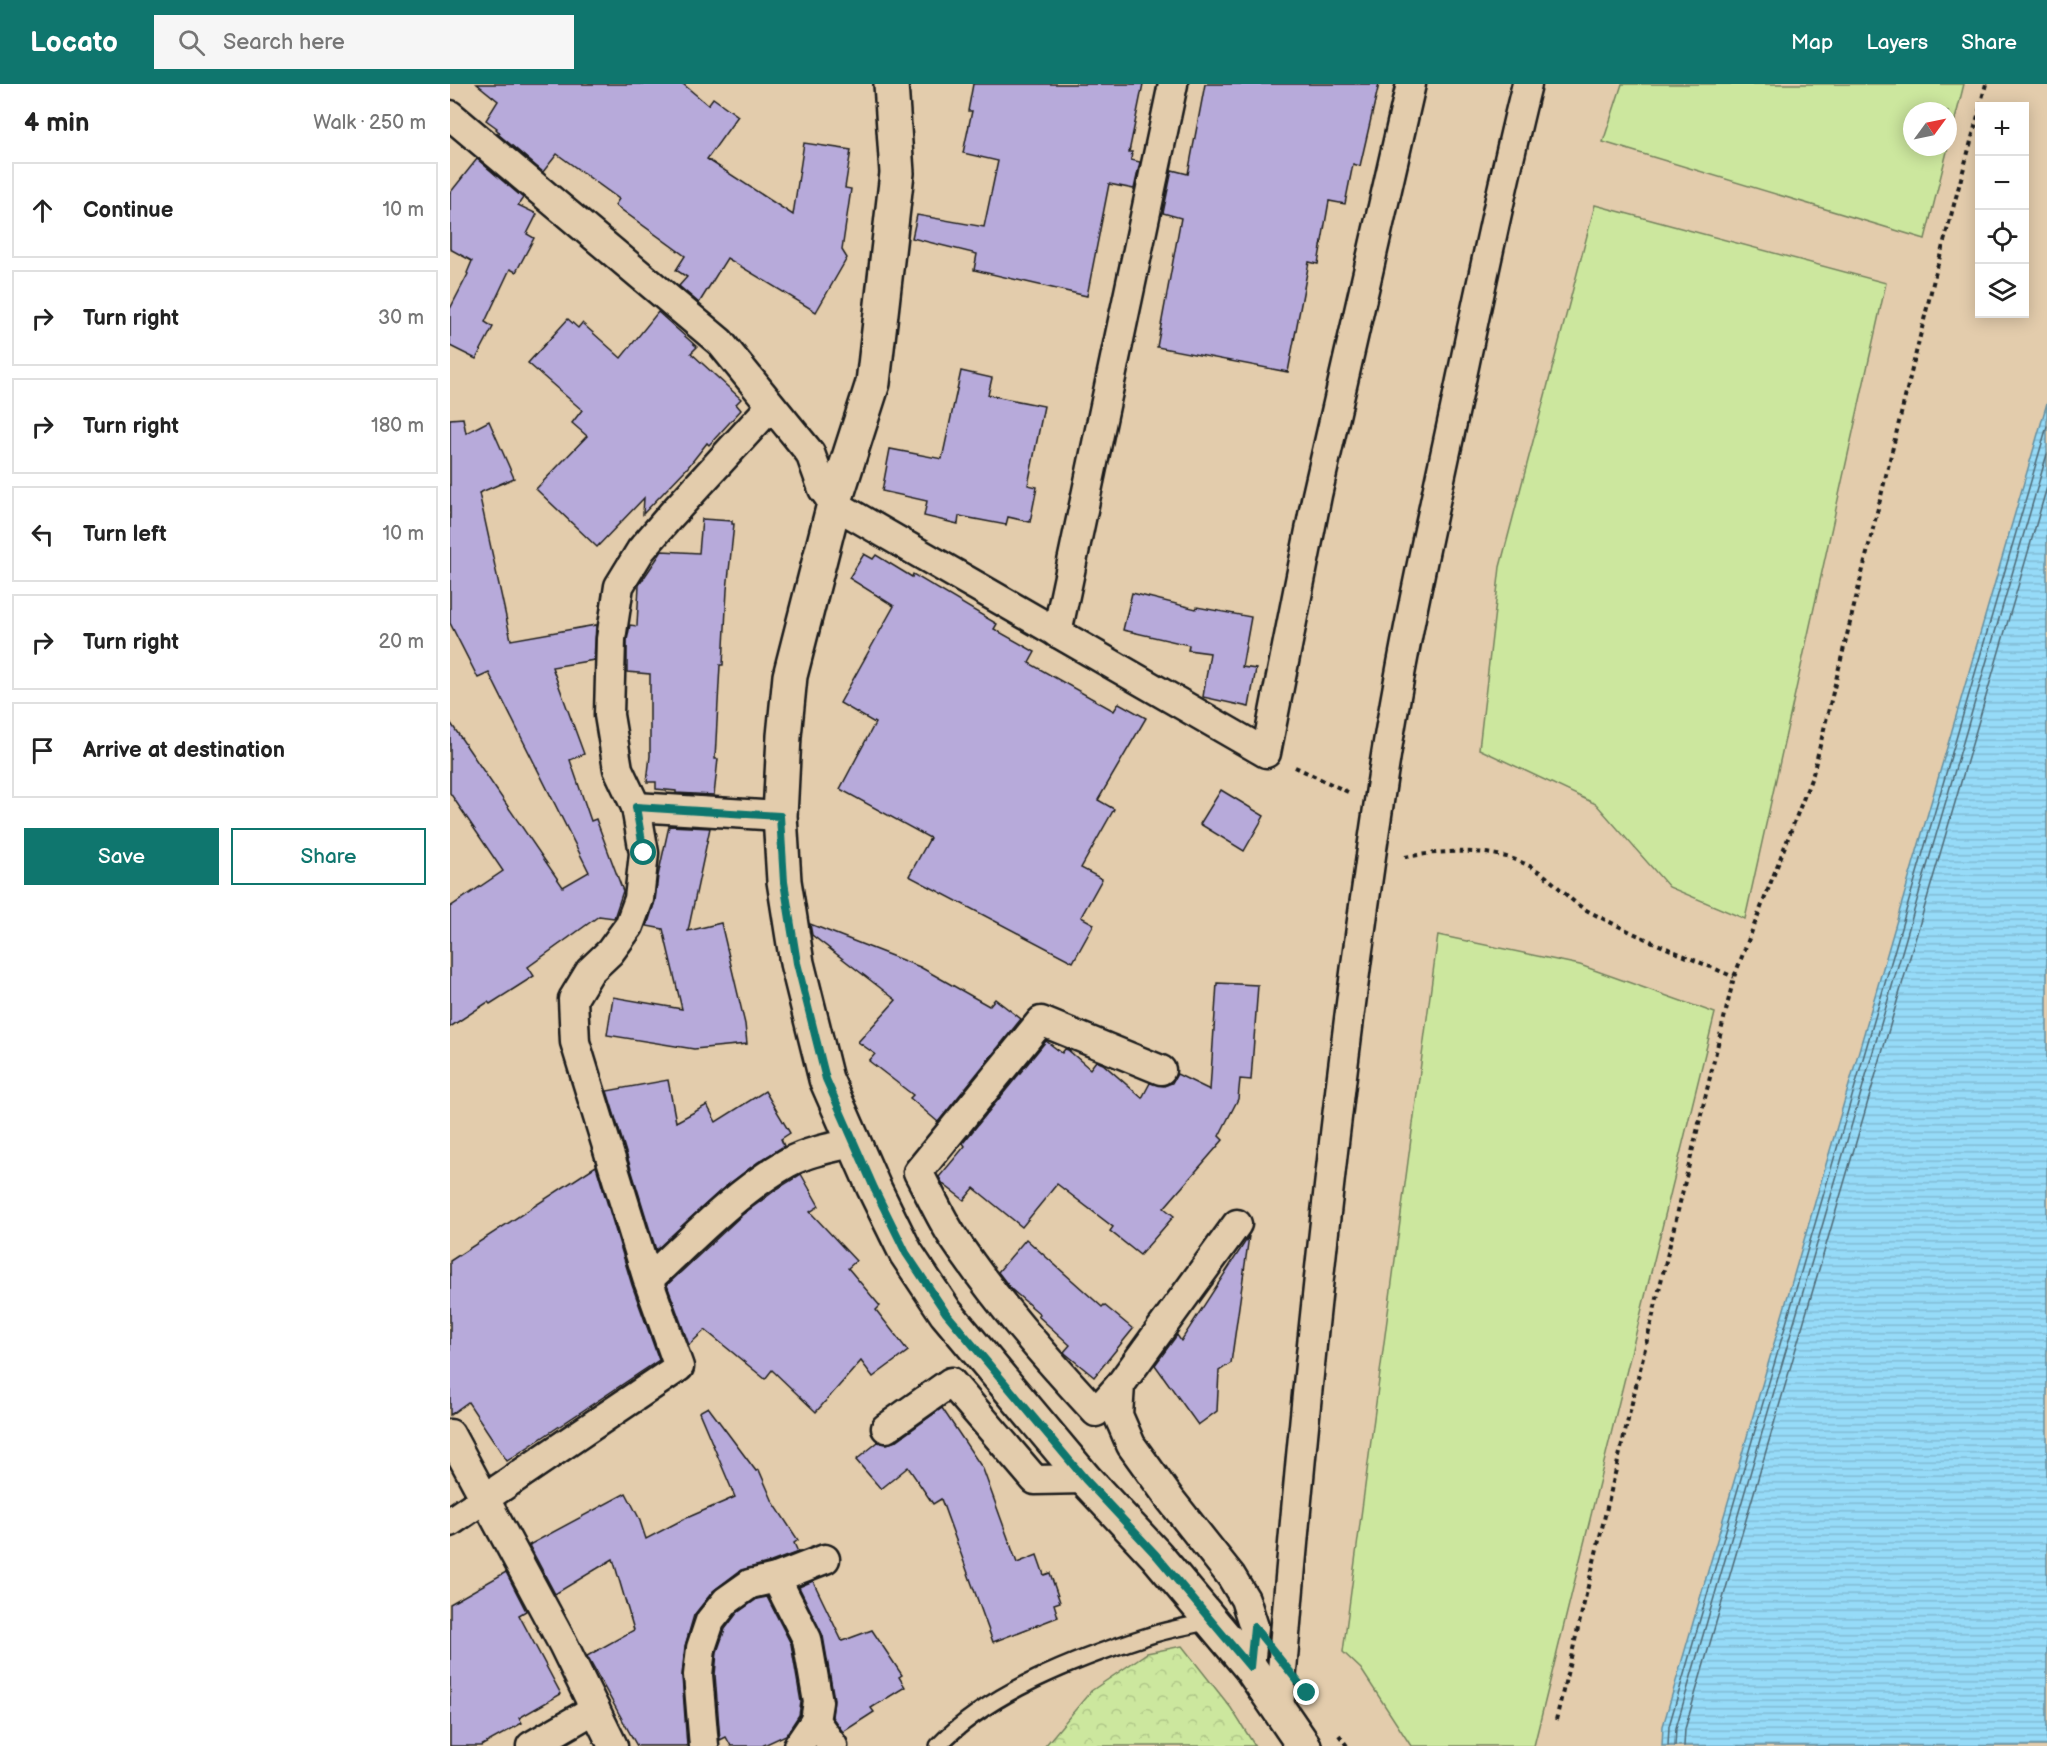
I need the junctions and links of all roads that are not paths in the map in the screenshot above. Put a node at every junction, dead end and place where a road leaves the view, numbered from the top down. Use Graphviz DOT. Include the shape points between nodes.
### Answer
graph roads {
  1 [pos="891,84"];
  2 [pos="1173,84"];
  3 [pos="1411,84"];
  4 [pos="1527,84"];
  5 [pos="450,115"];
  6 [pos="771,406"];
  7 [pos="834,504"];
  8 [pos="1057,633"];
  9 [pos="636,807"];
  10 [pos="780,816"];
  11 [pos="1161,1070"];
  12 [pos="854,1143"];
  13 [pos="1237,1224"];
  14 [pos="648,1280"];
  15 [pos="1120,1385"];
  16 [pos="886,1428"];
  17 [pos="450,1434"];
  18 [pos="1085,1479"];
  19 [pos="486,1497"];
  20 [pos="450,1522"];
  21 [pos="825,1559"];
  22 [pos="776,1578"];
  23 [pos="1211,1621"];
  24 [pos="1250,1667"];
  25 [pos="1279,1707"];
  26 [pos="595,1709"];
  27 [pos="815,1721"];
  28 [pos="531,1746"];
  29 [pos="613,1746"];
  30 [pos="704,1746"];
  31 [pos="798,1746"];
  32 [pos="833,1746"];
  33 [pos="938,1746"];
  34 [pos="1304,1746"];
  1 -- 7 [label="street" via="897,173 873,383"];
  2 -- 8 [label="street"];
  3 -- 8 [label="street" via="1317,495 1266,753"];
  4 -- 25 [label="street" via="1419,574 1378,807 1336,1121"];
  5 -- 6 [label="street" via="720,342"];
  6 -- 7 [label="street" via="810,453"];
  6 -- 9 [label="street" via="641,550 619,586 611,639 609,715 618,769"];
  7 -- 8 [label="street"];
  7 -- 10 [label="street" via="790,676"];
  9 -- 10 [label="street"];
  9 -- 14 [label="street" via="644,853 639,899 629,926 590,971 573,999 575,1041"];
  10 -- 12 [label="street" via="784,882 797,963 826,1079"];
  11 -- 15 [label="street" via="1041,1021 918,1172 952,1236 990,1288 1039,1351 1096,1412"];
  12 -- 14 [label="street" via="789,1162 729,1206"];
  12 -- 18 [label="street" via="906,1253 946,1313"];
  13 -- 15 [label="street"];
  14 -- 19 [label="street" via="679,1367"];
  15 -- 24 [label="street" via="1118,1415 1131,1445 1245,1599 1254,1627"];
  16 -- 18 [label="street" via="951,1382 1035,1480"];
  17 -- 19 [label="street"];
  18 -- 23 [label="street"];
  19 -- 20 [label="street"];
  19 -- 26 [label="street"];
  21 -- 22 [label="street"];
  22 -- 27 [label="street" via="807,1639 818,1702"];
  22 -- 30 [label="street" via="750,1584 726,1601 710,1621 698,1674"];
  23 -- 24 [label="street"];
  23 -- 33 [label="lane" via="1150,1635 1036,1680 987,1705"];
  24 -- 25 [label="street"];
  25 -- 34 [label="street"];
  26 -- 28 [label="street"];
  26 -- 29 [label="street"];
  27 -- 31 [label="street"];
  27 -- 32 [label="street"];
}
